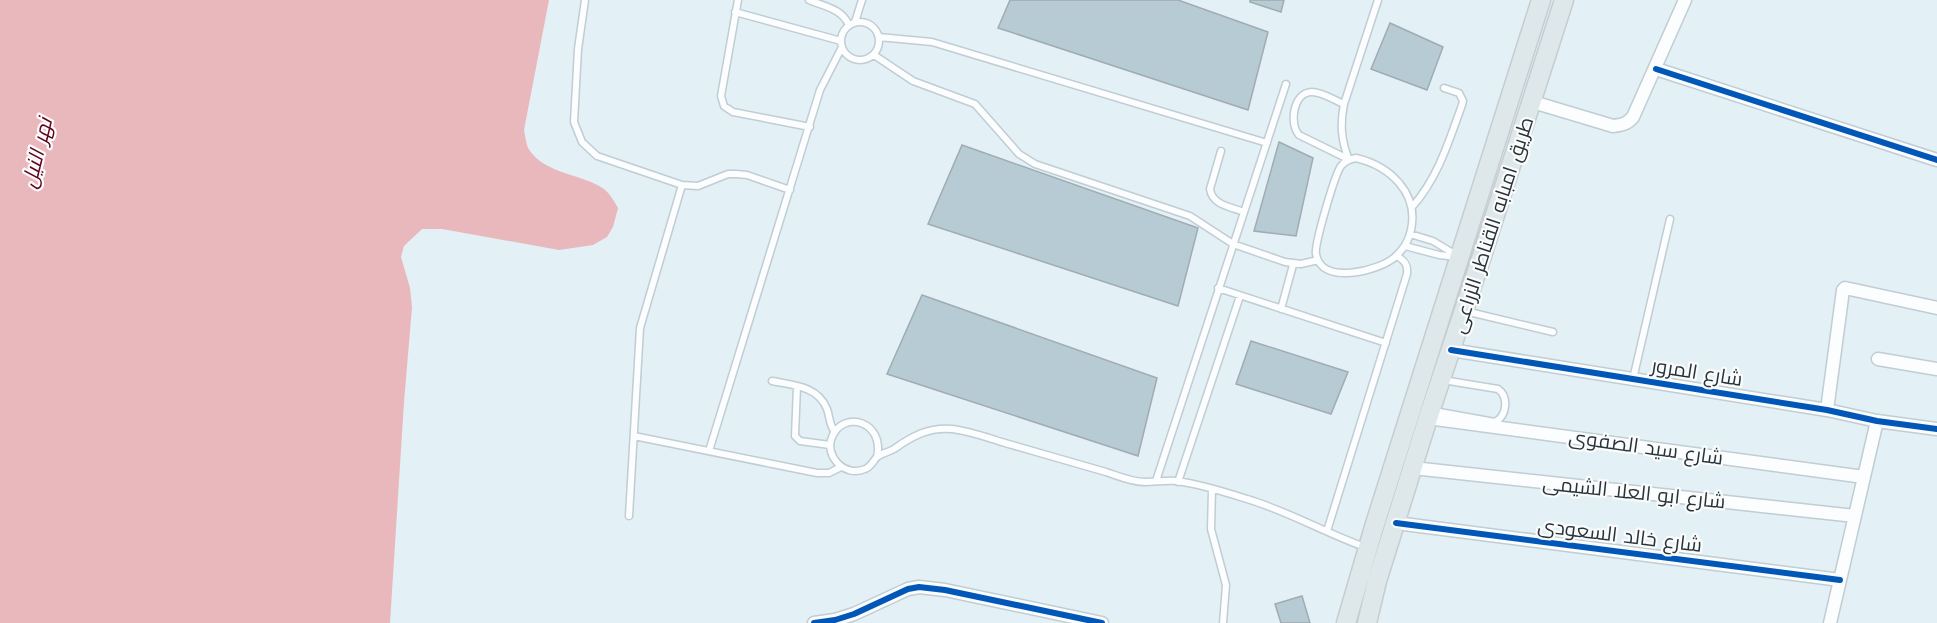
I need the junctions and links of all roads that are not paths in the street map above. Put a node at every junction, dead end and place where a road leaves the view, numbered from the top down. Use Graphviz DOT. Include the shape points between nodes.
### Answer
graph roads {
  1 [pos="585,0"];
  2 [pos="738,0"];
  3 [pos="809,0"];
  4 [pos="862,0"];
  5 [pos="1378,0"];
  6 [pos="1541,0"];
  7 [pos="1564,0"];
  8 [pos="1685,0"];
  9 [pos="735,12"];
  10 [pos="852,23"];
  11 [pos="879,37"];
  12 [pos="841,44"];
  13 [pos="874,55"];
  14 [pos="1656,69"];
  15 [pos="1286,84"];
  16 [pos="1444,88"];
  17 [pos="1533,102"];
  18 [pos="1344,104"];
  19 [pos="810,127"];
  20 [pos="1267,142"];
  21 [pos="1221,151"];
  22 [pos="1348,160"];
  23 [pos="1937,160"];
  24 [pos="682,185"];
  25 [pos="790,190"];
  26 [pos="1412,207"];
  27 [pos="1244,212"];
  28 [pos="1670,219"];
  29 [pos="1410,234"];
  30 [pos="1233,244"];
  31 [pos="1405,246"];
  32 [pos="1396,256"];
  33 [pos="1461,258"];
  34 [pos="1318,260"];
  35 [pos="1480,262"];
  36 [pos="1293,265"];
  37 [pos="1218,288"];
  38 [pos="1240,296"];
  39 [pos="1937,308"];
  40 [pos="1281,309"];
  41 [pos="1464,310"];
  42 [pos="1553,332"];
  43 [pos="1386,343"];
  44 [pos="1451,350"];
  45 [pos="1878,359"];
  46 [pos="1937,369"];
  47 [pos="1441,379"];
  48 [pos="1634,379"];
  49 [pos="772,381"];
  50 [pos="797,386"];
  51 [pos="1827,410"];
  52 [pos="1429,414"];
  53 [pos="1877,421"];
  54 [pos="1937,429"];
  55 [pos="834,432"];
  56 [pos="634,436"];
  57 [pos="830,445"];
  58 [pos="709,451"];
  59 [pos="877,457"];
  60 [pos="841,467"];
  61 [pos="1413,468"];
  62 [pos="1863,477"];
  63 [pos="1156,481"];
  64 [pos="1178,482"];
  65 [pos="1212,490"];
  66 [pos="629,516"];
  67 [pos="1855,516"];
  68 [pos="1396,522"];
  69 [pos="1327,531"];
  70 [pos="1368,548"];
  71 [pos="1840,580"];
  72 [pos="1057,618"];
  73 [pos="814,623"];
  74 [pos="1102,623"];
  75 [pos="1223,623"];
  76 [pos="1346,623"];
  77 [pos="1367,623"];
  78 [pos="1830,623"];
  1 -- 24 [label="lane" via="574,122 582,142 597,156"];
  2 -- 9 [label="lane"];
  3 -- 10 [label="lane" via="836,10"];
  4 -- 10 [label="lane"];
  5 -- 18 [label="lane"];
  6 -- 33 [label="main road, طريق امبابه القناطر الزراعى"];
  7 -- 17 [label="main road, طريق امبابه القناطر الزراعى"];
  8 -- 14 [label="street"];
  9 -- 12 [label="lane"];
  9 -- 19 [label="lane" via="721,96 724,106 733,112"];
  10 -- 11 [label="lane" via="867,22"];
  10 -- 12 [label="lane" via="841,35"];
  11 -- 13 [label="lane"];
  11 -- 20 [label="lane" via="932,42"];
  12 -- 13 [label="lane" via="856,60"];
  12 -- 19 [label="lane" via="820,90"];
  13 -- 30 [label="lane" via="913,81 975,104 1026,159 1190,216"];
  14 -- 17 [label="street" via="1633,117 1621,125"];
  14 -- 23 [label="street"];
  15 -- 20 [label="lane"];
  16 -- 26 [label="lane" via="1459,93 1462,105 1439,166"];
  17 -- 35 [label="main road, طريق امبابه القناطر الزراعى"];
  18 -- 22 [label="lane" via="1341,132"];
  18 -- 22 [label="lane" via="1308,92 1299,99 1293,119 1299,135"];
  19 -- 25 [label="lane"];
  20 -- 27 [label="lane"];
  21 -- 27 [label="lane" via="1210,195 1217,202"];
  22 -- 26 [label="lane" via="1364,160 1391,175 1402,185"];
  22 -- 34 [label="lane" via="1339,170 1316,246"];
  24 -- 25 [label="lane" via="698,186 736,174"];
  24 -- 56 [label="lane" via="640,328"];
  25 -- 58 [label="lane"];
  26 -- 29 [label="lane"];
  27 -- 30 [label="lane"];
  28 -- 48 [label="lane"];
  29 -- 31 [label="lane"];
  29 -- 33 [label="lane" via="1443,246"];
  30 -- 36 [label="lane"];
  30 -- 37 [label="lane"];
  31 -- 32 [label="lane"];
  31 -- 33 [label="lane"];
  32 -- 34 [label="lane" via="1386,264 1358,273 1327,269"];
  32 -- 43 [label="lane" via="1406,263 1407,274"];
  33 -- 35 [label="main road"];
  33 -- 70 [label="main road, طريق امبابه القناطر الزراعى"];
  34 -- 36 [label="lane"];
  35 -- 41 [label="main road, طريق امبابه القناطر الزراعى"];
  36 -- 40 [label="lane"];
  37 -- 38 [label="lane"];
  37 -- 63 [label="lane"];
  38 -- 40 [label="lane"];
  38 -- 64 [label="lane"];
  39 -- 51 [label="street" via="1844,289"];
  40 -- 43 [label="lane"];
  41 -- 42 [label="lane"];
  41 -- 44 [label="main road, طريق امبابه القناطر الزراعى"];
  43 -- 69 [label="lane"];
  44 -- 47 [label="main road, طريق امبابه القناطر الزراعى"];
  44 -- 48 [label="street, شارع المرور"];
  45 -- 46 [label="street"];
  47 -- 52 [label="main road, طريق امبابه القناطر الزراعى"];
  47 -- 52 [label="lane" via="1498,389 1505,397 1504,414 1495,422"];
  48 -- 51 [label="street, شارع المرور"];
  49 -- 50 [label="lane"];
  50 -- 55 [label="lane" via="807,388 823,401"];
  50 -- 57 [label="lane" via="795,436 800,441"];
  51 -- 53 [label="street, شارع المرور"];
  52 -- 61 [label="main road, طريق امبابه القناطر الزراعى"];
  52 -- 62 [label="street, شارع سيد الصفوى"];
  53 -- 54 [label="street, شارع المرور"];
  53 -- 62 [label="street"];
  55 -- 57 [label="lane"];
  55 -- 59 [label="lane" via="849,423 867,426 878,440"];
  56 -- 58 [label="lane"];
  56 -- 66 [label="lane"];
  57 -- 60 [label="lane"];
  58 -- 60 [label="lane" via="817,473"];
  59 -- 60 [label="lane" via="865,469 849,471"];
  59 -- 63 [label="lane" via="910,437 953,429 1138,481"];
  61 -- 67 [label="street, شارع ابو العلا الشيمى"];
  61 -- 68 [label="main road, طريق امبابه القناطر الزراعى"];
  62 -- 67 [label="street"];
  63 -- 64 [label="lane"];
  64 -- 65 [label="lane"];
  65 -- 69 [label="lane" via="1256,502"];
  65 -- 75 [label="lane" via="1211,529 1226,585"];
  67 -- 71 [label="street"];
  68 -- 71 [label="street, شارع خالد السعودى"];
  68 -- 77 [label="main road, طريق امبابه القناطر الزراعى"];
  69 -- 70 [label="lane"];
  70 -- 76 [label="main road, طريق امبابه القناطر الزراعى"];
  71 -- 78 [label="street"];
  72 -- 73 [label="street" via="919,587 855,614"];
  72 -- 74 [label="street"];
}
